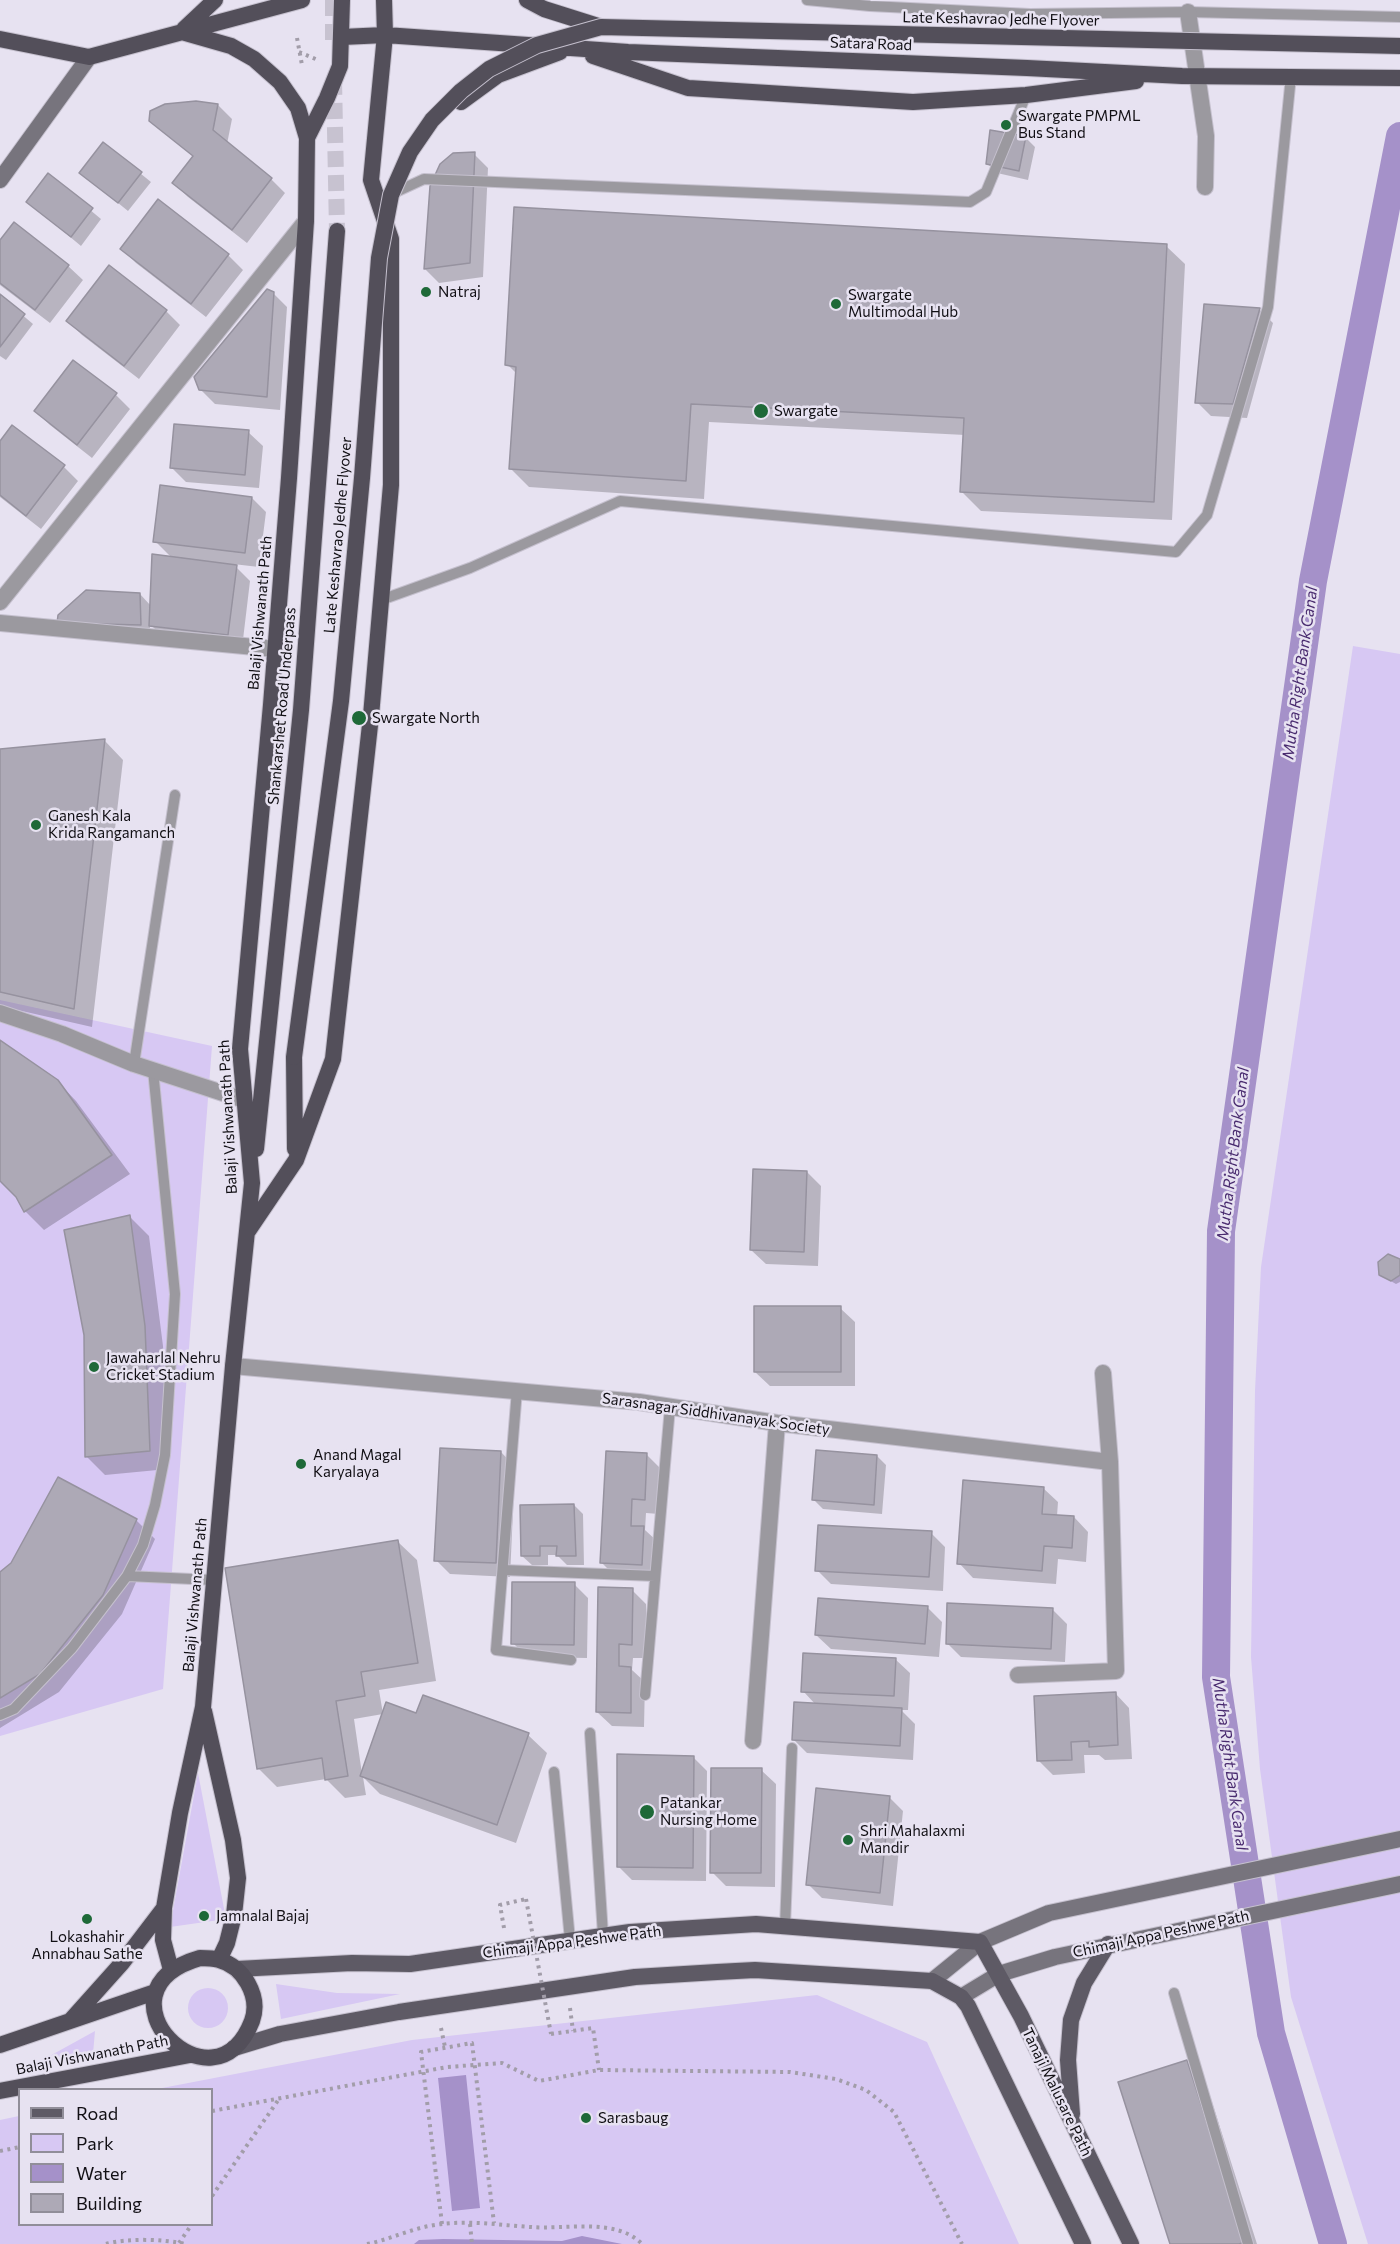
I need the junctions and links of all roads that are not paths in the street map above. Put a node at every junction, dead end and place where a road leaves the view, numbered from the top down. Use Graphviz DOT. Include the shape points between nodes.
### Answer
graph roads {
  1 [pos="215,0"];
  2 [pos="302,0"];
  3 [pos="342,0"];
  4 [pos="384,0"];
  5 [pos="527,0"];
  6 [pos="807,0"];
  7 [pos="1188,12"];
  8 [pos="1400,17"];
  9 [pos="602,27"];
  10 [pos="182,32"];
  11 [pos="385,35"];
  12 [pos="342,37"];
  13 [pos="0,39"];
  14 [pos="1400,46"];
  15 [pos="572,49"];
  16 [pos="89,57"];
  17 [pos="1189,76"];
  18 [pos="1292,76"];
  19 [pos="1400,78"];
  20 [pos="1026,95"];
  21 [pos="307,138"];
  22 [pos="0,180"];
  23 [pos="1205,187"];
  24 [pos="398,191"];
  25 [pos="306,221"];
  26 [pos="337,231"];
  27 [pos="391,239"];
  28 [pos="381,600"];
  29 [pos="0,602"];
  30 [pos="0,623"];
  31 [pos="276,649"];
  32 [pos="175,795"];
  33 [pos="0,1013"];
  34 [pos="134,1064"];
  35 [pos="153,1071"];
  36 [pos="244,1100"];
  37 [pos="296,1160"];
  38 [pos="252,1183"];
  39 [pos="246,1234"];
  40 [pos="233,1366"];
  41 [pos="1102,1373"];
  42 [pos="517,1390"];
  43 [pos="670,1407"];
  44 [pos="777,1423"];
  45 [pos="1110,1462"];
  46 [pos="503,1570"];
  47 [pos="127,1576"];
  48 [pos="655,1576"];
  49 [pos="214,1580"];
  50 [pos="571,1660"];
  51 [pos="1018,1676"];
  52 [pos="645,1695"];
  53 [pos="203,1707"];
  54 [pos="0,1715"];
  55 [pos="590,1733"];
  56 [pos="753,1741"];
  57 [pos="792,1748"];
  58 [pos="554,1772"];
  59 [pos="1400,1839"];
  60 [pos="1400,1884"];
  61 [pos="164,1908"];
  62 [pos="785,1927"];
  63 [pos="603,1935"];
  64 [pos="570,1940"];
  65 [pos="980,1942"];
  66 [pos="1108,1944"];
  67 [pos="219,1960"];
  68 [pos="237,1968"];
  69 [pos="171,1970"];
  70 [pos="999,1974"];
  71 [pos="932,1981"];
  72 [pos="156,1992"];
  73 [pos="1174,1993"];
  74 [pos="961,1997"];
  75 [pos="68,2022"];
  76 [pos="0,2045"];
  77 [pos="234,2048"];
  78 [pos="190,2055"];
  79 [pos="0,2091"];
  80 [pos="1074,2126"];
  81 [pos="1083,2244"];
  82 [pos="1131,2244"];
  83 [pos="1248,2244"];
  1 -- 10 [label="highway"];
  2 -- 10 [label="highway"];
  3 -- 12 [label="highway, Balaji Vishwanath Path"];
  4 -- 11 [label="highway, Balaji Vishwanath Path"];
  5 -- 9 [label="highway, Late Keshavrao Jedhe Flyover"];
  6 -- 7 [label="lane" via="1030,14"];
  7 -- 8 [label="lane"];
  7 -- 17 [label="street"];
  9 -- 14 [label="highway, Late Keshavrao Jedhe Flyover, bridge"];
  9 -- 37 [label="highway, Late Keshavrao Jedhe Flyover, bridge" via="537,45 489,69 461,91 432,120 410,152 391,195 379,258 340,701 294,1057"];
  10 -- 16 [label="highway"];
  10 -- 21 [label="highway" via="231,46 254,59 280,82 298,108"];
  11 -- 12 [label="highway, Satara Road"];
  11 -- 15 [label="highway, Satara Road"];
  11 -- 27 [label="highway, Balaji Vishwanath Path" via="371,180"];
  12 -- 21 [label="highway, Balaji Vishwanath Path" via="340,66"];
  13 -- 16 [label="highway"];
  15 -- 17 [label="highway, Satara Road"];
  15 -- 20 [label="highway" via="688,88 913,102"];
  15 -- 24 [label="highway" via="498,75 467,96 426,138"];
  16 -- 22 [label="main road"];
  17 -- 18 [label="highway, Satara Road"];
  17 -- 20 [label="highway"];
  17 -- 23 [label="street" via="1206,136"];
  18 -- 19 [label="highway, Satara Road"];
  18 -- 28 [label="lane" via="1268,307 1207,514 1176,552 620,501 470,568"];
  20 -- 24 [label="lane" via="986,192 970,202 424,179"];
  21 -- 25 [label="highway, Balaji Vishwanath Path"];
  24 -- 27 [label="highway"];
  25 -- 29 [label="street"];
  25 -- 31 [label="highway, Balaji Vishwanath Path"];
  26 -- 38 [label="highway, Shankarshet Road Underpass" via="301,710"];
  27 -- 28 [label="highway, Balaji Vishwanath Path" via="391,485"];
  28 -- 37 [label="highway, Balaji Vishwanath Path" via="333,1059"];
  30 -- 31 [label="street"];
  31 -- 36 [label="highway, Balaji Vishwanath Path" via="240,1049"];
  32 -- 34 [label="lane"];
  33 -- 34 [label="street"];
  34 -- 35 [label="street"];
  35 -- 36 [label="street"];
  35 -- 47 [label="lane" via="175,1294 165,1455 146,1535"];
  36 -- 38 [label="highway, Balaji Vishwanath Path"];
  37 -- 39 [label="highway, Balaji Vishwanath Path"];
  38 -- 39 [label="highway, Balaji Vishwanath Path"];
  39 -- 40 [label="highway, Balaji Vishwanath Path"];
  40 -- 42 [label="street, Sarasnagar Siddhivanayak Society"];
  40 -- 49 [label="highway, Balaji Vishwanath Path"];
  41 -- 45 [label="street"];
  42 -- 43 [label="street, Sarasnagar Siddhivanayak Society"];
  42 -- 46 [label="lane"];
  43 -- 44 [label="street, Sarasnagar Siddhivanayak Society"];
  43 -- 48 [label="lane"];
  44 -- 45 [label="street, Sarasnagar Siddhivanayak Society"];
  44 -- 56 [label="street"];
  45 -- 51 [label="street" via="1116,1671"];
  46 -- 48 [label="lane"];
  46 -- 50 [label="lane" via="496,1650"];
  47 -- 49 [label="lane"];
  47 -- 54 [label="lane" via="72,1648 14,1709"];
  48 -- 52 [label="lane"];
  49 -- 53 [label="highway, Balaji Vishwanath Path"];
  53 -- 61 [label="highway, Balaji Vishwanath Path"];
  53 -- 67 [label="highway, Balaji Vishwanath Path" via="234,1840 238,1878 234,1915"];
  55 -- 63 [label="lane"];
  57 -- 62 [label="lane"];
  58 -- 64 [label="lane"];
  59 -- 65 [label="main road, Chimaji Appa Peshwe Path" via="1049,1913"];
  60 -- 66 [label="main road, Chimaji Appa Peshwe Path"];
  61 -- 69 [label="highway, Balaji Vishwanath Path" via="163,1940"];
  61 -- 75 [label="highway" via="122,1963"];
  62 -- 63 [label="main road, Chimaji Appa Peshwe Path" via="756,1924"];
  62 -- 65 [label="main road, Chimaji Appa Peshwe Path"];
  63 -- 64 [label="main road, Chimaji Appa Peshwe Path"];
  64 -- 68 [label="main road, Chimaji Appa Peshwe Path" via="410,1964"];
  65 -- 70 [label="main road, Tanaji Malusare Path"];
  65 -- 71 [label="main road, Chimaji Appa Peshwe Path"];
  66 -- 70 [label="main road, Chimaji Appa Peshwe Path"];
  66 -- 80 [label="main road" via="1084,1983 1071,2020 1068,2060"];
  67 -- 68 [label="highway"];
  67 -- 69 [label="highway" via="200,1958"];
  68 -- 77 [label="highway" via="248,1982 254,2000 253,2018"];
  69 -- 72 [label="highway"];
  70 -- 74 [label="main road, Chimaji Appa Peshwe Path"];
  70 -- 80 [label="main road, Tanaji Malusare Path"];
  71 -- 74 [label="main road"];
  71 -- 77 [label="main road" via="755,1970 635,1977 399,2012 280,2034"];
  72 -- 75 [label="highway, Balaji Vishwanath Path"];
  72 -- 78 [label="highway, Balaji Vishwanath Path" via="157,2021 165,2036"];
  73 -- 83 [label="lane"];
  74 -- 81 [label="main road"];
  75 -- 76 [label="highway, Balaji Vishwanath Path"];
  77 -- 78 [label="highway, Balaji Vishwanath Path" via="213,2056"];
  78 -- 79 [label="highway, Balaji Vishwanath Path"];
  80 -- 82 [label="main road, Tanaji Malusare Path"];
}
